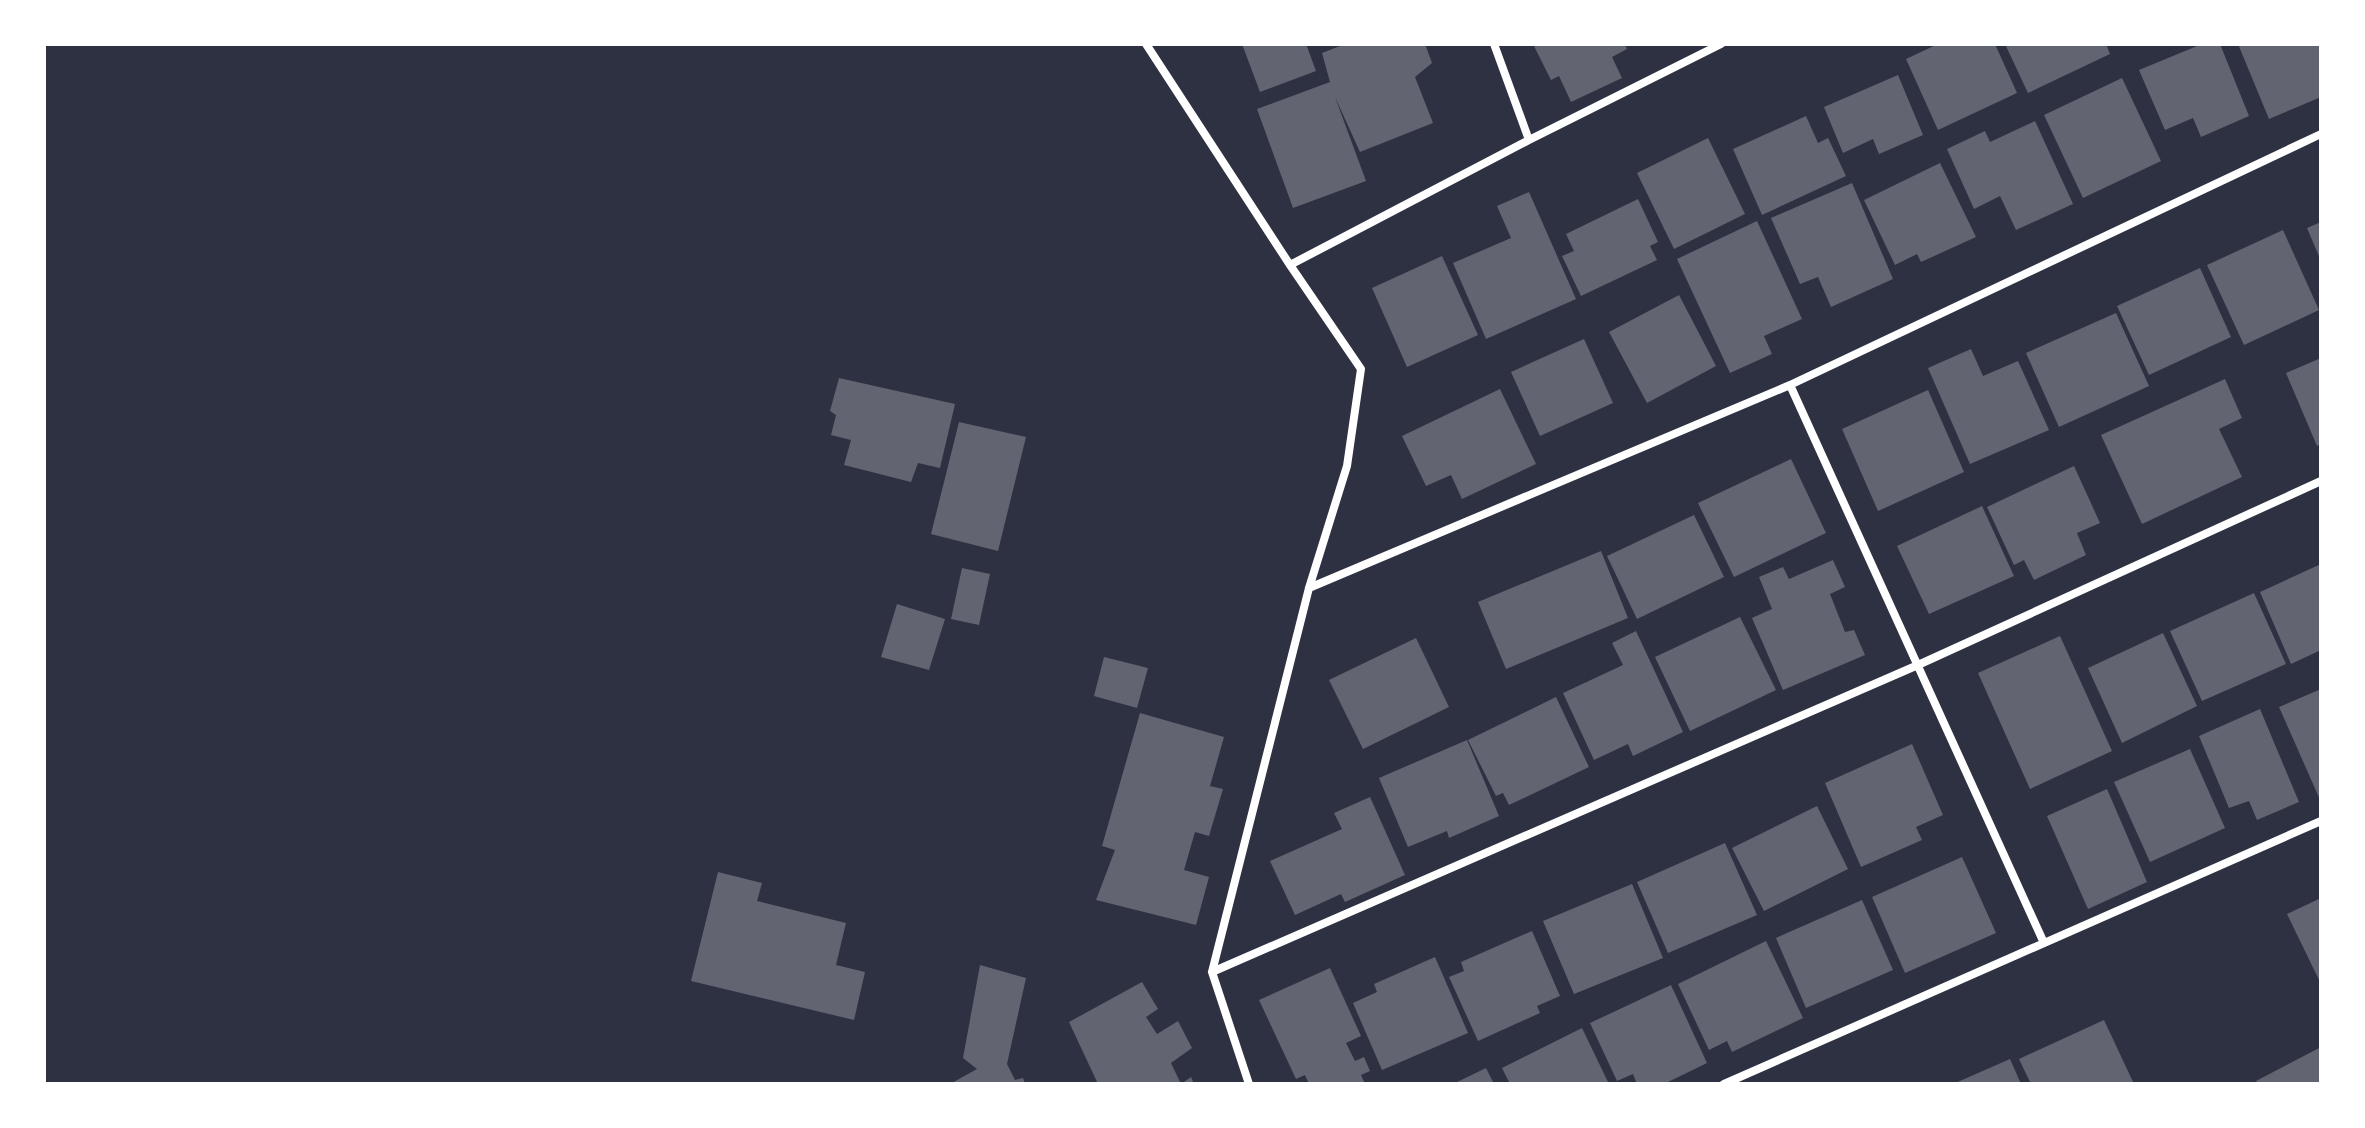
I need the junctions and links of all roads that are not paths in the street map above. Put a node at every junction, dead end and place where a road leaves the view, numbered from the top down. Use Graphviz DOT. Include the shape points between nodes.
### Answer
graph roads {
  1 [pos="1146,44"];
  2 [pos="1494,44"];
  3 [pos="1721,44"];
  4 [pos="2321,134"];
  5 [pos="1529,140"];
  6 [pos="1290,265"];
  7 [pos="1790,385"];
  8 [pos="2321,481"];
  9 [pos="1309,588"];
  10 [pos="1918,665"];
  11 [pos="2321,821"];
  12 [pos="2044,943"];
  13 [pos="1212,972"];
  14 [pos="1249,1084"];
  15 [pos="1724,1084"];
  1 -- 6 [label="street"];
  2 -- 5 [label="street"];
  3 -- 5 [label="street"];
  4 -- 7 [label="street"];
  5 -- 6 [label="street"];
  6 -- 9 [label="street" via="1361,369 1347,466"];
  7 -- 9 [label="street"];
  7 -- 10 [label="street"];
  8 -- 10 [label="street"];
  9 -- 13 [label="street"];
  10 -- 12 [label="street"];
  10 -- 13 [label="street"];
  11 -- 12 [label="street"];
  12 -- 15 [label="street"];
  13 -- 14 [label="street"];
}
